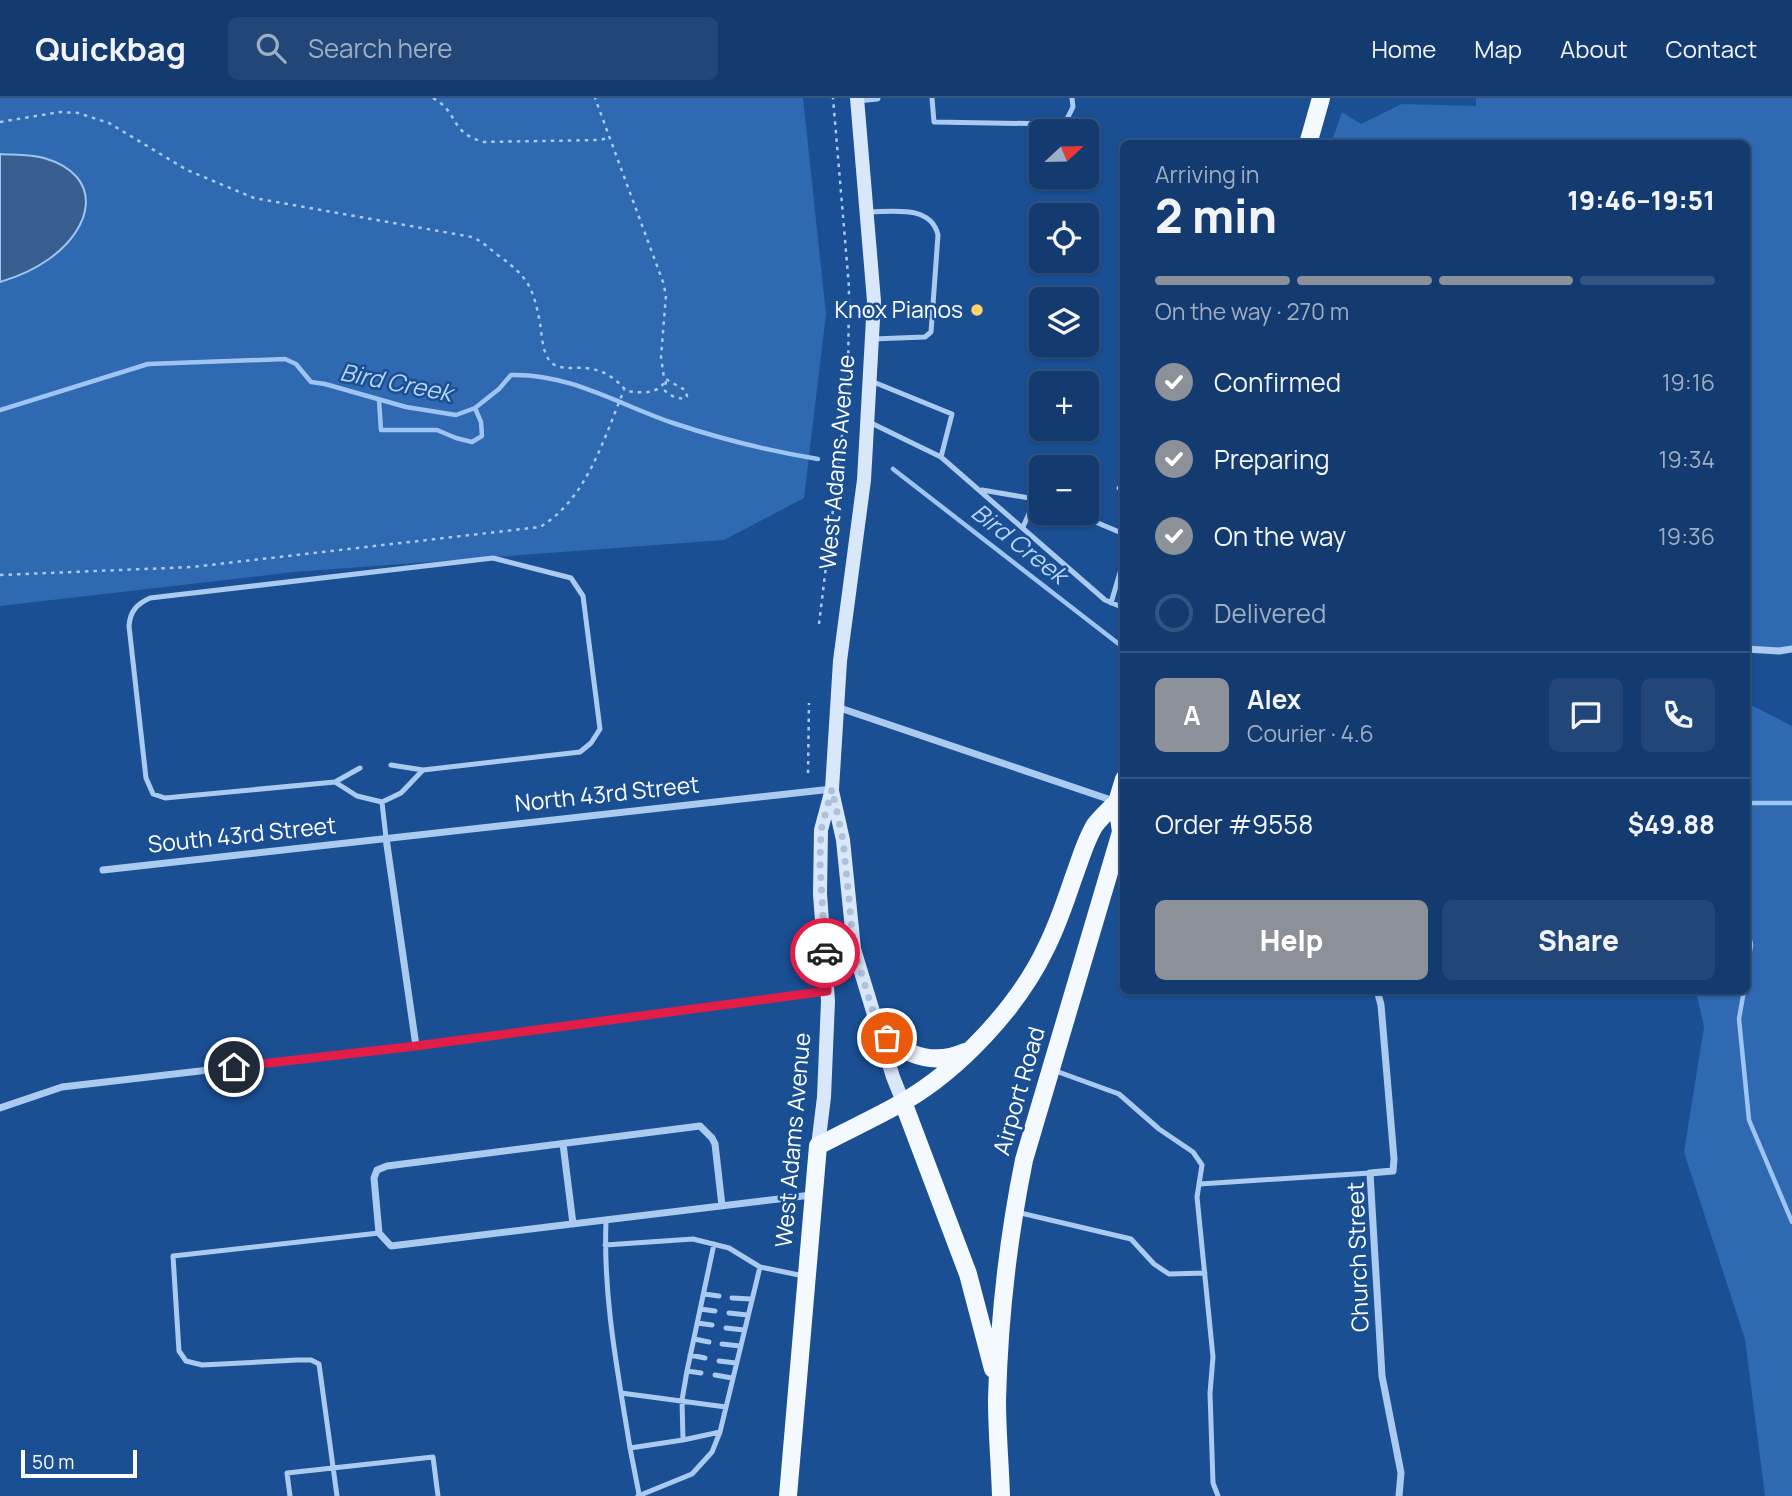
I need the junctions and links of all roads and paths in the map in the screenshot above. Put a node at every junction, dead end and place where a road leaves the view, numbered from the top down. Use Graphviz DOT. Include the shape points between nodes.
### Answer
graph roads {
  1 [pos="433,98"];
  2 [pos="595,98"];
  3 [pos="833,98"];
  4 [pos="877,98"];
  5 [pos="932,98"];
  6 [pos="1072,98"];
  7 [pos="1321,98"];
  8 [pos="858,99"];
  9 [pos="0,122"];
  10 [pos="609,138"];
  11 [pos="1309,140"];
  12 [pos="867,212"];
  13 [pos="873,339"];
  14 [pos="871,381"];
  15 [pos="624,390"];
  16 [pos="869,422"];
  17 [pos="941,457"];
  18 [pos="980,489"];
  19 [pos="1029,497"];
  20 [pos="1029,516"];
  21 [pos="1099,524"];
  22 [pos="1023,527"];
  23 [pos="1120,532"];
  24 [pos="1120,572"];
  25 [pos="0,575"];
  26 [pos="1111,603"];
  27 [pos="1120,606"];
  28 [pos="819,624"];
  29 [pos="1750,649"];
  30 [pos="1792,649"];
  31 [pos="809,703"];
  32 [pos="836,707"];
  33 [pos="391,765"];
  34 [pos="360,768"];
  35 [pos="423,770"];
  36 [pos="808,773"];
  37 [pos="335,782"];
  38 [pos="832,789"];
  39 [pos="382,802"];
  40 [pos="1120,804"];
  41 [pos="1120,835"];
  42 [pos="386,838"];
  43 [pos="103,870"];
  44 [pos="827,991"];
  45 [pos="1378,994"];
  46 [pos="875,1018"];
  47 [pos="416,1046"];
  48 [pos="971,1049"];
  49 [pos="1051,1069"];
  50 [pos="903,1102"];
  51 [pos="0,1108"];
  52 [pos="563,1144"];
  53 [pos="818,1146"];
  54 [pos="1370,1172"];
  55 [pos="1200,1184"];
  56 [pos="812,1195"];
  57 [pos="723,1206"];
  58 [pos="1013,1212"];
  59 [pos="606,1222"];
  60 [pos="573,1224"];
  61 [pos="379,1233"];
  62 [pos="714,1244"];
  63 [pos="605,1245"];
  64 [pos="760,1268"];
  65 [pos="1205,1273"];
  66 [pos="805,1277"];
  67 [pos="704,1294"];
  68 [pos="719,1296"];
  69 [pos="732,1298"];
  70 [pos="751,1299"];
  71 [pos="700,1309"];
  72 [pos="715,1311"];
  73 [pos="729,1313"];
  74 [pos="747,1315"];
  75 [pos="697,1323"];
  76 [pos="712,1325"];
  77 [pos="726,1328"];
  78 [pos="744,1330"];
  79 [pos="694,1339"];
  80 [pos="709,1342"];
  81 [pos="722,1344"];
  82 [pos="740,1346"];
  83 [pos="690,1355"];
  84 [pos="705,1358"];
  85 [pos="719,1361"];
  86 [pos="736,1363"];
  87 [pos="687,1371"];
  88 [pos="701,1373"];
  89 [pos="715,1375"];
  90 [pos="732,1378"];
  91 [pos="621,1392"];
  92 [pos="682,1400"];
  93 [pos="997,1400"];
  94 [pos="726,1406"];
  95 [pos="720,1432"];
  96 [pos="683,1440"];
  97 [pos="630,1448"];
  98 [pos="333,1469"];
  99 [pos="788,1494"];
  100 [pos="638,1495"];
  101 [pos="290,1496"];
  102 [pos="337,1496"];
  103 [pos="438,1496"];
  104 [pos="1001,1496"];
  105 [pos="1218,1496"];
  106 [pos="1399,1496"];
  1 -- 10 [label="path" via="447,106 458,129 484,142"];
  2 -- 10 [label="path"];
  3 -- 28 [label="path" via="849,286 848,386"];
  4 -- 8 [label="street"];
  5 -- 6 [label="lane" via="934,122 1054,124 1067,119"];
  7 -- 11 [label="main road"];
  8 -- 12 [label="main road, West Adams Avenue"];
  9 -- 15 [label="path" via="78,113 109,123 197,175 254,198 472,237 513,265 527,282 550,362 607,373"];
  10 -- 15 [label="path" via="666,295 661,356 664,378 687,396 680,399 669,394 666,380 656,391"];
  12 -- 13 [label="main road, West Adams Avenue"];
  12 -- 13 [label="lane" via="919,214 931,219 939,235 931,332 925,337"];
  13 -- 14 [label="main road, West Adams Avenue"];
  14 -- 16 [label="main road, West Adams Avenue"];
  14 -- 17 [label="lane" via="952,414"];
  15 -- 25 [label="path" via="575,496 540,527 192,567"];
  16 -- 17 [label="lane"];
  16 -- 32 [label="main road, West Adams Avenue"];
  17 -- 18 [label="lane"];
  18 -- 19 [label="lane"];
  18 -- 22 [label="lane"];
  20 -- 22 [label="lane"];
  21 -- 23 [label="lane"];
  22 -- 26 [label="lane"];
  24 -- 26 [label="lane"];
  26 -- 27 [label="lane"];
  29 -- 30 [label="street"];
  31 -- 36 [label="path"];
  32 -- 38 [label="main road, West Adams Avenue"];
  32 -- 40 [label="street"];
  33 -- 35 [label="lane"];
  34 -- 37 [label="lane"];
  35 -- 37 [label="lane" via="580,752 591,743 600,729 599,716 583,596 571,578 493,558 150,598 138,604 129,626 146,778 153,794 165,798"];
  35 -- 39 [label="lane" via="401,793"];
  37 -- 39 [label="lane" via="357,796"];
  38 -- 42 [label="street, North 43rd Street"];
  38 -- 44 [label="main road, West Adams Avenue" via="821,830 820,862"];
  38 -- 46 [label="main road, West Adams Avenue" via="843,840 854,949"];
  39 -- 42 [label="lane"];
  40 -- 48 [label="main road, Airport Road" via="1096,824 1085,845 1045,951 1008,1007"];
  41 -- 49 [label="main road, Airport Road"];
  42 -- 43 [label="street, South 43rd Street"];
  42 -- 47 [label="street"];
  44 -- 47 [label="street"];
  44 -- 53 [label="main road, West Adams Avenue"];
  45 -- 54 [label="street, Church Street" via="1394,1159 1393,1171"];
  46 -- 48 [label="main road" via="887,1038 918,1056 941,1059"];
  46 -- 50 [label="main road, West Adams Avenue"];
  47 -- 51 [label="street" via="62,1087"];
  48 -- 50 [label="main road, Airport Road"];
  49 -- 55 [label="lane" via="1119,1094 1193,1152 1202,1165"];
  49 -- 58 [label="main road, Airport Road"];
  50 -- 53 [label="main road, Airport Road"];
  50 -- 93 [label="main road, Airport Road" via="968,1274"];
  52 -- 57 [label="street" via="700,1126 715,1144"];
  52 -- 60 [label="street"];
  52 -- 61 [label="street" via="377,1170"];
  53 -- 56 [label="main road, West Adams Avenue"];
  54 -- 55 [label="lane"];
  54 -- 106 [label="street, Church Street" via="1382,1376 1401,1473"];
  55 -- 65 [label="lane" via="1197,1197"];
  56 -- 57 [label="street"];
  56 -- 66 [label="main road, West Adams Avenue"];
  57 -- 59 [label="street"];
  58 -- 65 [label="lane" via="1131,1239 1169,1274"];
  58 -- 93 [label="main road, Airport Road"];
  59 -- 60 [label="street"];
  59 -- 63 [label="lane"];
  60 -- 61 [label="street" via="391,1247"];
  61 -- 98 [label="lane" via="173,1256 179,1351 186,1360 202,1365 297,1360 318,1364"];
  62 -- 63 [label="lane" via="693,1239"];
  62 -- 64 [label="lane"];
  62 -- 67 [label="lane"];
  63 -- 91 [label="lane"];
  64 -- 66 [label="lane"];
  64 -- 70 [label="lane"];
  65 -- 105 [label="lane" via="1213,1357 1213,1483"];
  66 -- 99 [label="main road, West Adams Avenue"];
  67 -- 68 [label="lane"];
  67 -- 71 [label="lane"];
  69 -- 70 [label="lane"];
  70 -- 74 [label="lane"];
  71 -- 72 [label="lane"];
  71 -- 75 [label="lane"];
  73 -- 74 [label="lane"];
  74 -- 78 [label="lane"];
  75 -- 76 [label="lane"];
  75 -- 79 [label="lane"];
  77 -- 78 [label="lane"];
  78 -- 82 [label="lane"];
  79 -- 80 [label="lane"];
  79 -- 83 [label="lane"];
  81 -- 82 [label="lane"];
  82 -- 86 [label="lane"];
  83 -- 84 [label="lane"];
  83 -- 87 [label="lane"];
  85 -- 86 [label="lane"];
  86 -- 90 [label="lane"];
  87 -- 88 [label="lane"];
  87 -- 92 [label="lane"];
  89 -- 90 [label="lane"];
  90 -- 94 [label="lane"];
  91 -- 92 [label="lane"];
  91 -- 97 [label="lane"];
  92 -- 94 [label="lane"];
  92 -- 96 [label="lane"];
  93 -- 104 [label="main road, Airport Road"];
  94 -- 95 [label="lane"];
  95 -- 96 [label="lane"];
  95 -- 100 [label="lane" via="712,1452 692,1474"];
  96 -- 97 [label="lane"];
  97 -- 100 [label="lane"];
  98 -- 101 [label="lane" via="287,1473"];
  98 -- 102 [label="lane"];
  98 -- 103 [label="lane" via="433,1457"];
}
